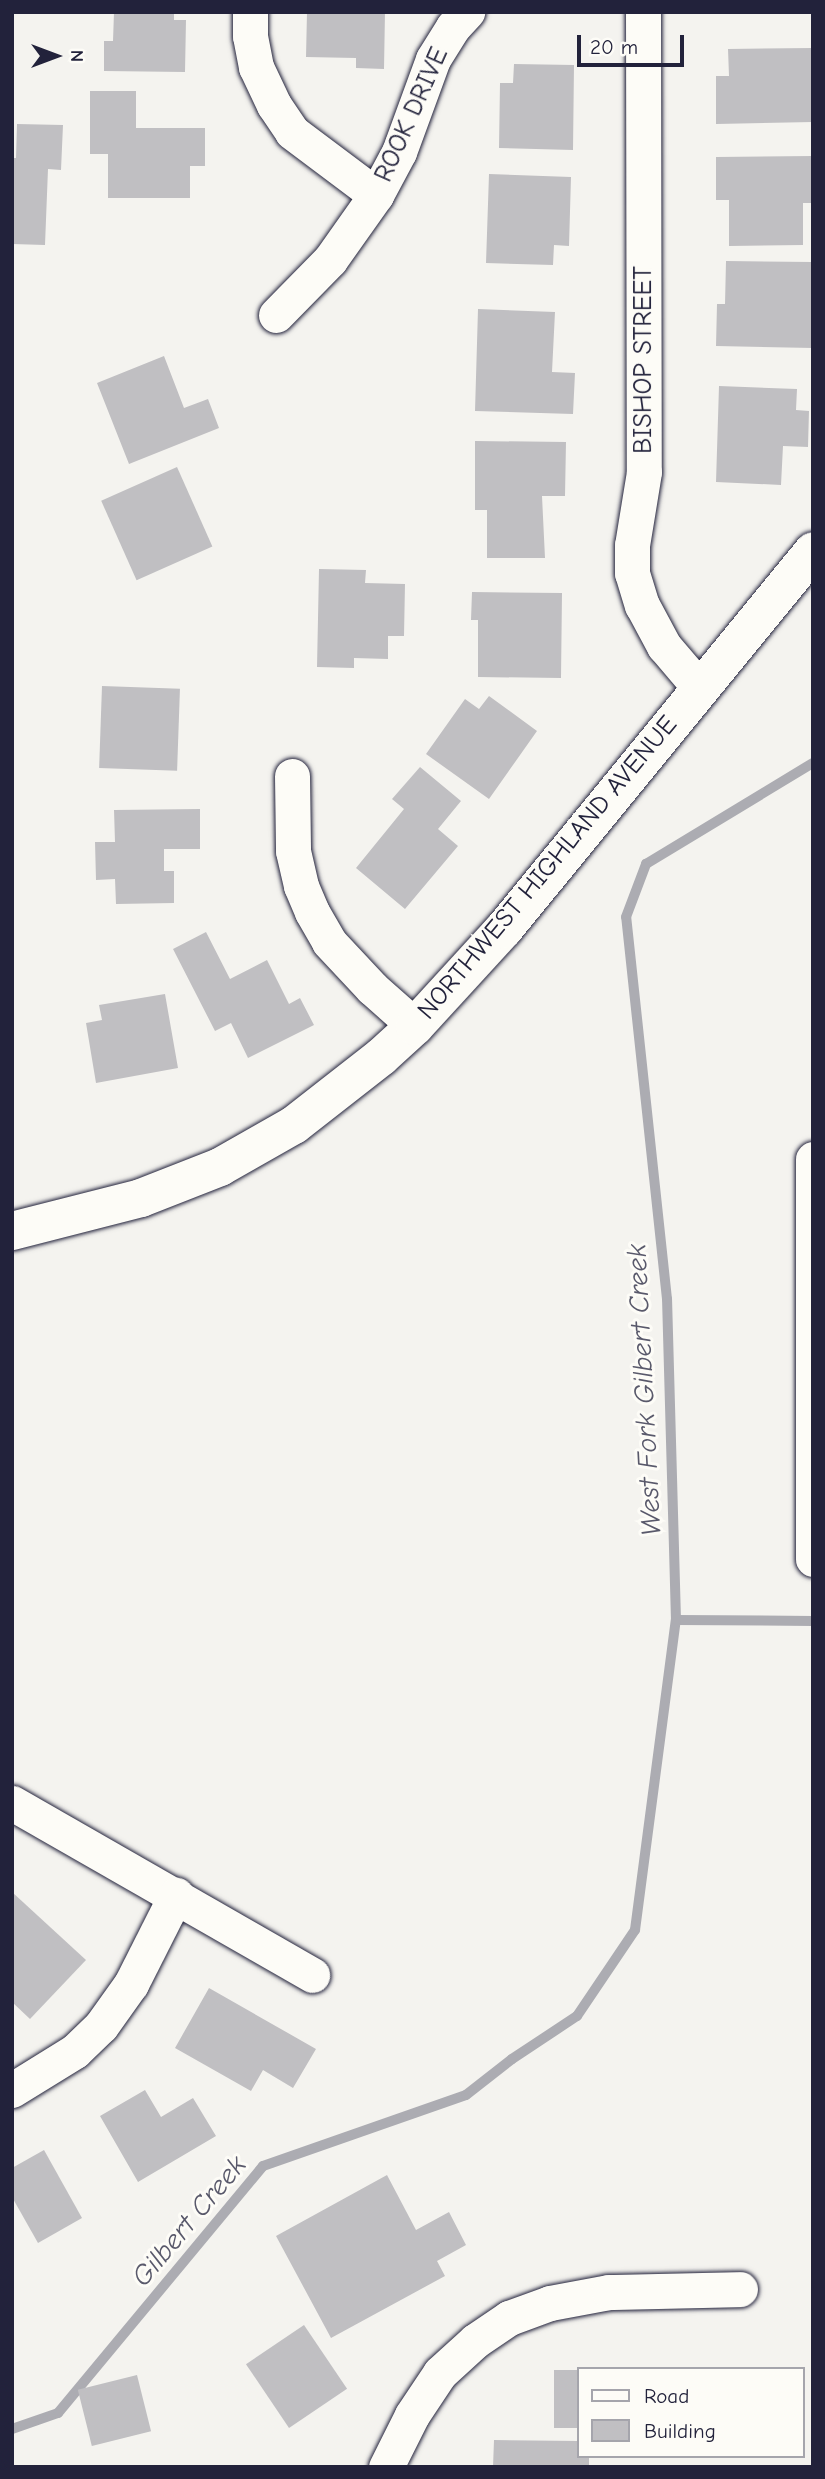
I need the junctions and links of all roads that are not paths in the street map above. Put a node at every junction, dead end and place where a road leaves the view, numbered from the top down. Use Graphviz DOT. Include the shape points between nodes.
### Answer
graph roads {
  1 [pos="250,12"];
  2 [pos="467,12"];
  3 [pos="643,12"];
  4 [pos="376,195"];
  5 [pos="276,315"];
  6 [pos="813,551"];
  7 [pos="699,687"];
  8 [pos="292,776"];
  9 [pos="415,1026"];
  10 [pos="813,1159"];
  11 [pos="12,1231"];
  12 [pos="812,1244"];
  13 [pos="812,1559"];
  14 [pos="12,1802"];
  15 [pos="176,1895"];
  16 [pos="312,1975"];
  17 [pos="12,2090"];
  18 [pos="740,2289"];
  19 [pos="386,2467"];
  1 -- 4 [label="street" via="256,67 292,132"];
  2 -- 4 [label="street, ROOK DRIVE" via="433,59 400,152"];
  3 -- 7 [label="street, BISHOP STREET" via="644,472 632,573 642,605 664,646"];
  4 -- 5 [label="street, ROOK DRIVE" via="330,260"];
  6 -- 7 [label="main road, NORTHWEST HIGHLAND AVENUE"];
  7 -- 9 [label="main road, NORTHWEST HIGHLAND AVENUE" via="504,929"];
  8 -- 9 [label="street" via="293,851 300,886 312,912 329,942"];
  9 -- 11 [label="main road, NORTHWEST HIGHLAND AVENUE" via="294,1125 220,1167 141,1198"];
  10 -- 12 [label="street"];
  12 -- 13 [label="street"];
  14 -- 15 [label="street"];
  15 -- 16 [label="street"];
  15 -- 17 [label="street" via="131,1984 101,2026 75,2051"];
  18 -- 19 [label="street" via="609,2292 551,2303 509,2318 440,2373"];
}
